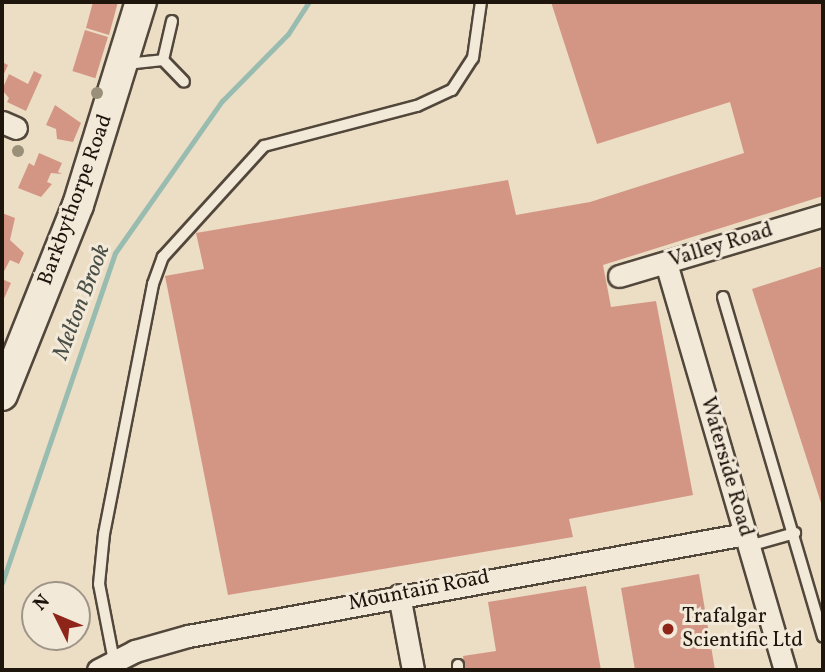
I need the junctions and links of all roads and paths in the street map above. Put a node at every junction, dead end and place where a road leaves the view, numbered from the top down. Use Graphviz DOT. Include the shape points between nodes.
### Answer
graph roads {
  1 [pos="141,2"];
  2 [pos="481,2"];
  3 [pos="172,21"];
  4 [pos="163,60"];
  5 [pos="123,65"];
  6 [pos="184,82"];
  7 [pos="823,215"];
  8 [pos="666,263"];
  9 [pos="619,276"];
  10 [pos="723,298"];
  11 [pos="2,395"];
  12 [pos="795,533"];
  13 [pos="747,540"];
  14 [pos="399,595"];
  15 [pos="823,637"];
  16 [pos="106,666"];
  17 [pos="413,670"];
  18 [pos="785,670"];
  1 -- 5 [label="street, Barkbythorpe Road"];
  2 -- 16 [label="lane" via="473,58 452,90 417,106 264,146 163,257 153,284 104,534 99,584"];
  3 -- 4 [label="lane"];
  4 -- 5 [label="lane"];
  4 -- 6 [label="lane"];
  5 -- 11 [label="street, Barkbythorpe Road" via="78,205"];
  7 -- 8 [label="street, Valley Road"];
  8 -- 9 [label="street, Valley Road"];
  8 -- 13 [label="street, Waterside Road"];
  10 -- 12 [label="lane"];
  12 -- 13 [label="lane"];
  12 -- 15 [label="lane"];
  13 -- 14 [label="street, Mountain Road"];
  13 -- 18 [label="street, Waterside Road"];
  14 -- 16 [label="street, Mountain Road" via="188,636"];
  14 -- 17 [label="street"];
}
